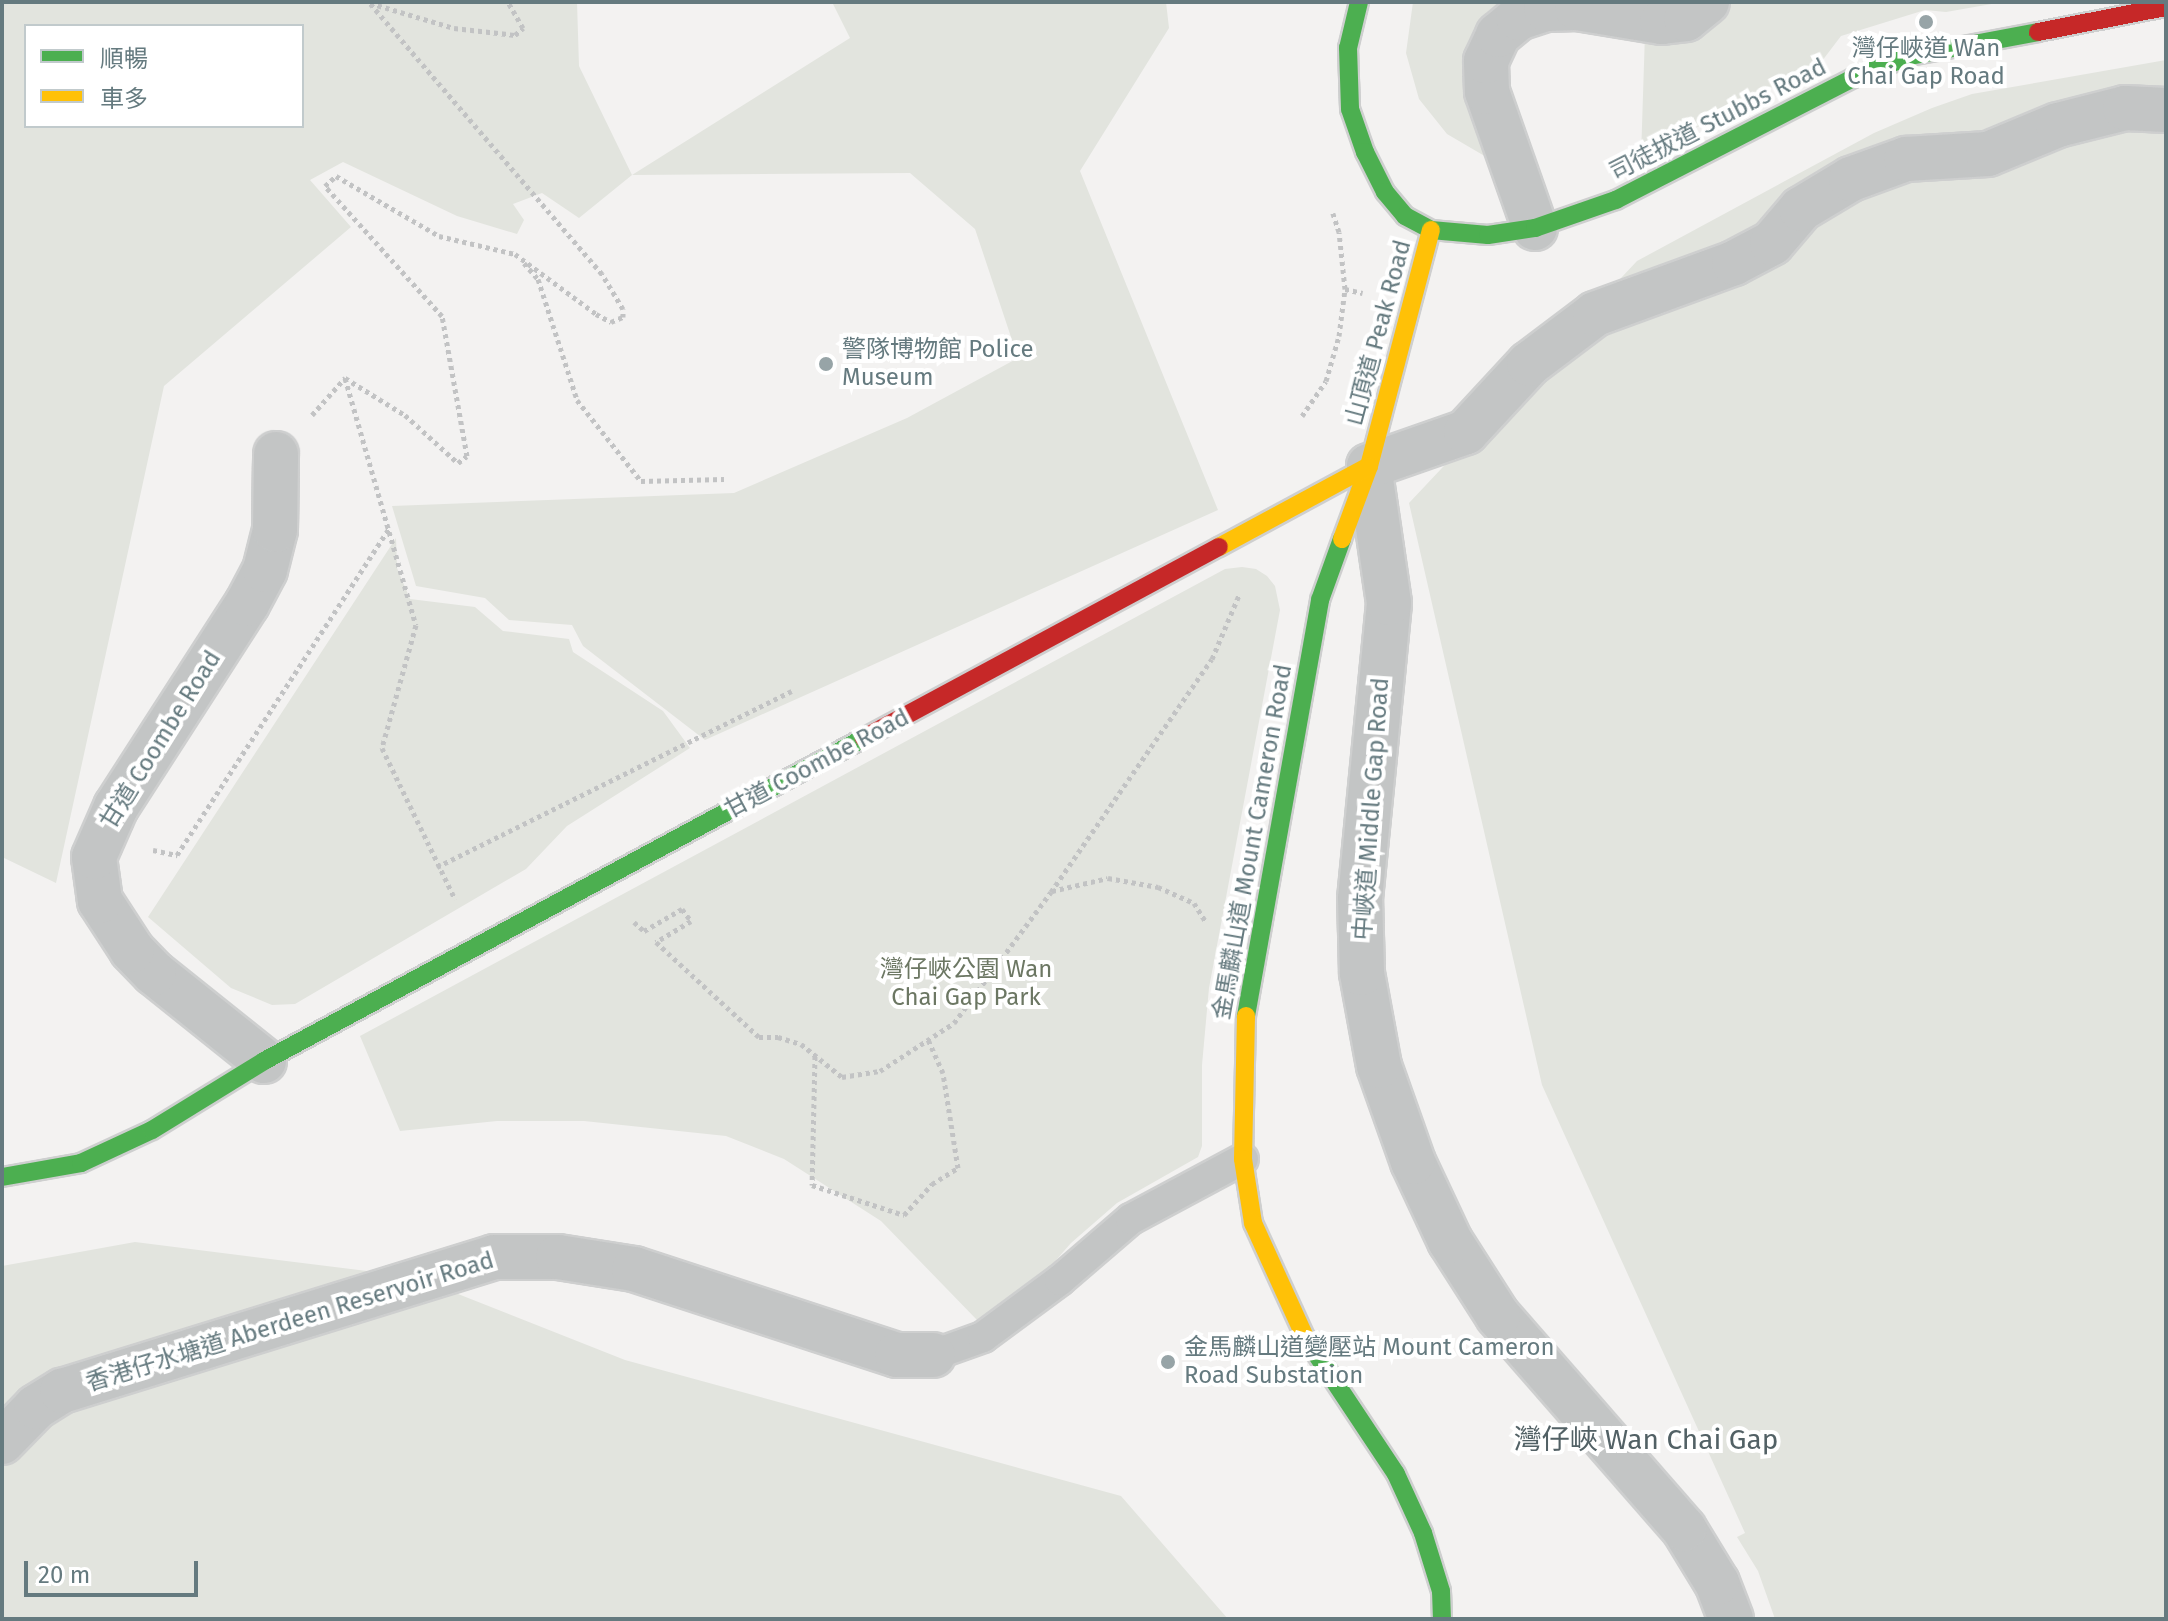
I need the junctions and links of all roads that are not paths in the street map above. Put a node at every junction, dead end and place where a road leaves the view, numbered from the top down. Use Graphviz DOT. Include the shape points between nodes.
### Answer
graph roads {
  1 [pos="1359,2"];
  2 [pos="1707,2"];
  3 [pos="2166,7"];
  4 [pos="2166,110"];
  5 [pos="1535,228"];
  6 [pos="1431,230"];
  7 [pos="276,454"];
  8 [pos="1369,466"];
  9 [pos="264,1061"];
  10 [pos="1243,1159"];
  11 [pos="2,1177"];
  12 [pos="933,1355"];
  13 [pos="2,1442"];
  14 [pos="1442,1619"];
  15 [pos="1731,1619"];
  1 -- 6 [label="street, 山頂道 Peak Road" via="1348,48 1350,109 1385,192 1405,216"];
  2 -- 5 [label="street" via="1686,19 1662,22 1577,8 1546,9 1518,18 1498,35 1486,61 1487,92"];
  3 -- 5 [label="street, 司徒拔道 Stubbs Road" via="1910,56 1853,78 1616,200"];
  4 -- 8 [label="street" via="2125,108 2058,125 1988,154 1906,159 1851,179 1801,209 1772,243 1734,263 1595,314 1529,364 1466,432"];
  5 -- 6 [label="street, 司徒拔道 Stubbs Road" via="1488,235"];
  6 -- 8 [label="street, 山頂道 Peak Road"];
  7 -- 9 [label="street, 甘道 Coombe Road" via="275,530 265,570 116,807 94,857 100,901 132,950"];
  8 -- 9 [label="street, 甘道 Coombe Road"];
  8 -- 10 [label="street, 金馬麟山道 Mount Cameron Road" via="1320,600 1248,992"];
  8 -- 15 [label="street, 中峽道 Middle Gap Road" via="1389,603 1360,899 1362,973 1379,1066 1413,1162 1450,1241 1490,1304 1684,1529 1717,1583"];
  9 -- 11 [label="street, 甘道 Coombe Road" via="152,1130 81,1163"];
  10 -- 12 [label="lane, 香港仔水塘道 Aberdeen Reservoir Road" via="1131,1219 983,1337"];
  10 -- 14 [label="street, 金馬麟山道 Mount Cameron Road" via="1253,1223 1310,1349 1396,1474 1423,1533 1441,1591"];
  12 -- 13 [label="street, 香港仔水塘道 Aberdeen Reservoir Road" via="897,1355 634,1269 558,1257 494,1257 62,1391 36,1407"];
}
